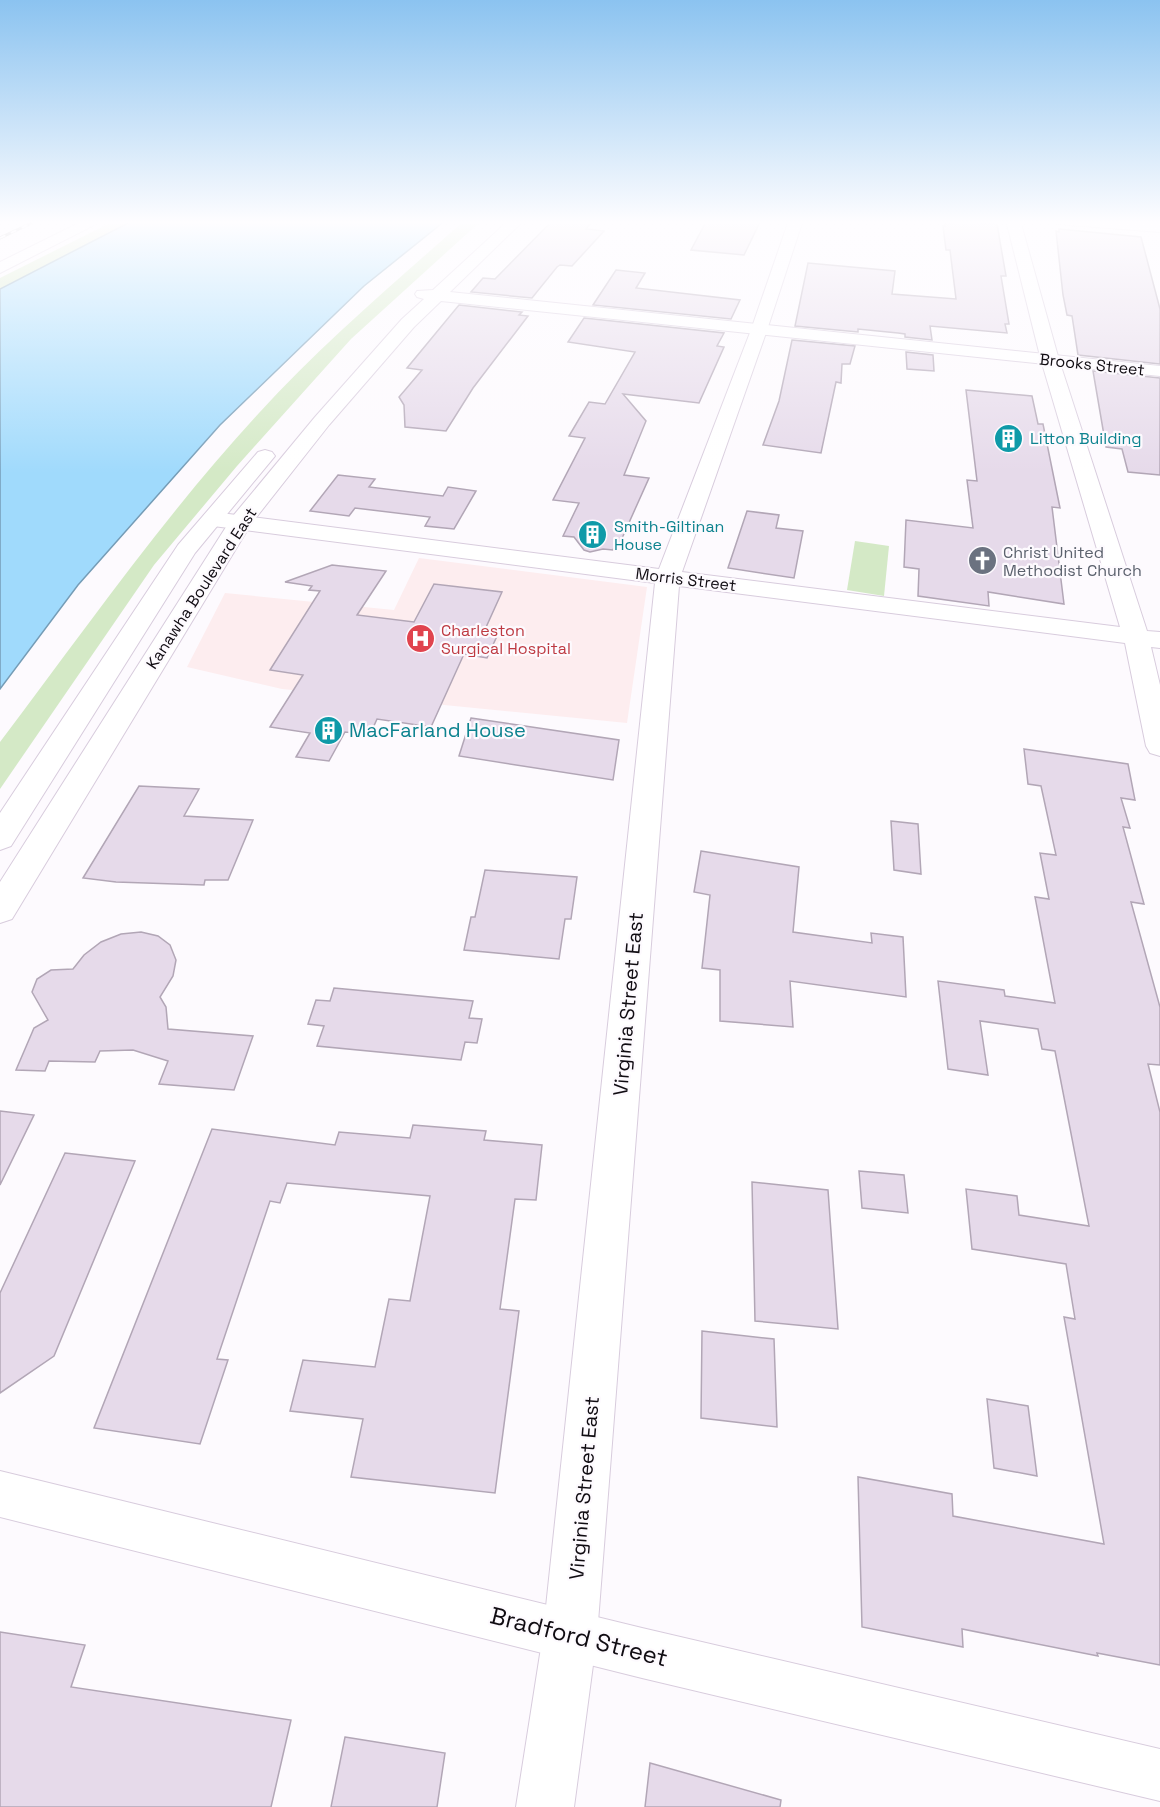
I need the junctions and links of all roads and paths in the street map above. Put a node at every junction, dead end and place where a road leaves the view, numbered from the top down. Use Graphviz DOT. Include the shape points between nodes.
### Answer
graph roads {
  1 [pos="403,304"];
  2 [pos="420,304"];
  3 [pos="569,304"];
  4 [pos="768,304"];
  5 [pos="1035,304"];
  6 [pos="382,324"];
  7 [pos="759,330"];
  8 [pos="1050,360"];
  9 [pos="1160,371"];
  10 [pos="276,444"];
  11 [pos="213,519"];
  12 [pos="241,521"];
  13 [pos="668,577"];
  14 [pos="1148,638"];
  15 [pos="1160,746"];
  16 [pos="0,838"];
  17 [pos="0,910"];
  18 [pos="0,1494"];
  19 [pos="570,1635"];
  20 [pos="1160,1775"];
  21 [pos="544,1807"];
  1 -- 6 [label="main road, Kanawha Boulevard East"];
  2 -- 12 [label="main road, Kanawha Boulevard East"];
  3 -- 7 [label="main road, Brooks Street"];
  4 -- 7 [label="main road, Virginia Street East"];
  5 -- 8 [label="main road"];
  7 -- 8 [label="main road, Brooks Street"];
  7 -- 13 [label="main road, Virginia Street East"];
  8 -- 9 [label="main road, Brooks Street"];
  8 -- 14 [label="main road"];
  10 -- 11 [label="main road, Kanawha Boulevard East"];
  11 -- 12 [label="main road, Morris Street"];
  11 -- 16 [label="main road, Kanawha Boulevard East" via="186,550"];
  12 -- 13 [label="main road, Morris Street"];
  12 -- 17 [label="main road, Kanawha Boulevard East"];
  13 -- 14 [label="main road, Morris Street"];
  13 -- 19 [label="main road, Virginia Street East"];
  14 -- 15 [label="main road"];
  18 -- 19 [label="street, Bradford Street"];
  19 -- 20 [label="street, Bradford Street"];
  19 -- 21 [label="main road, Virginia Street East"];
}
